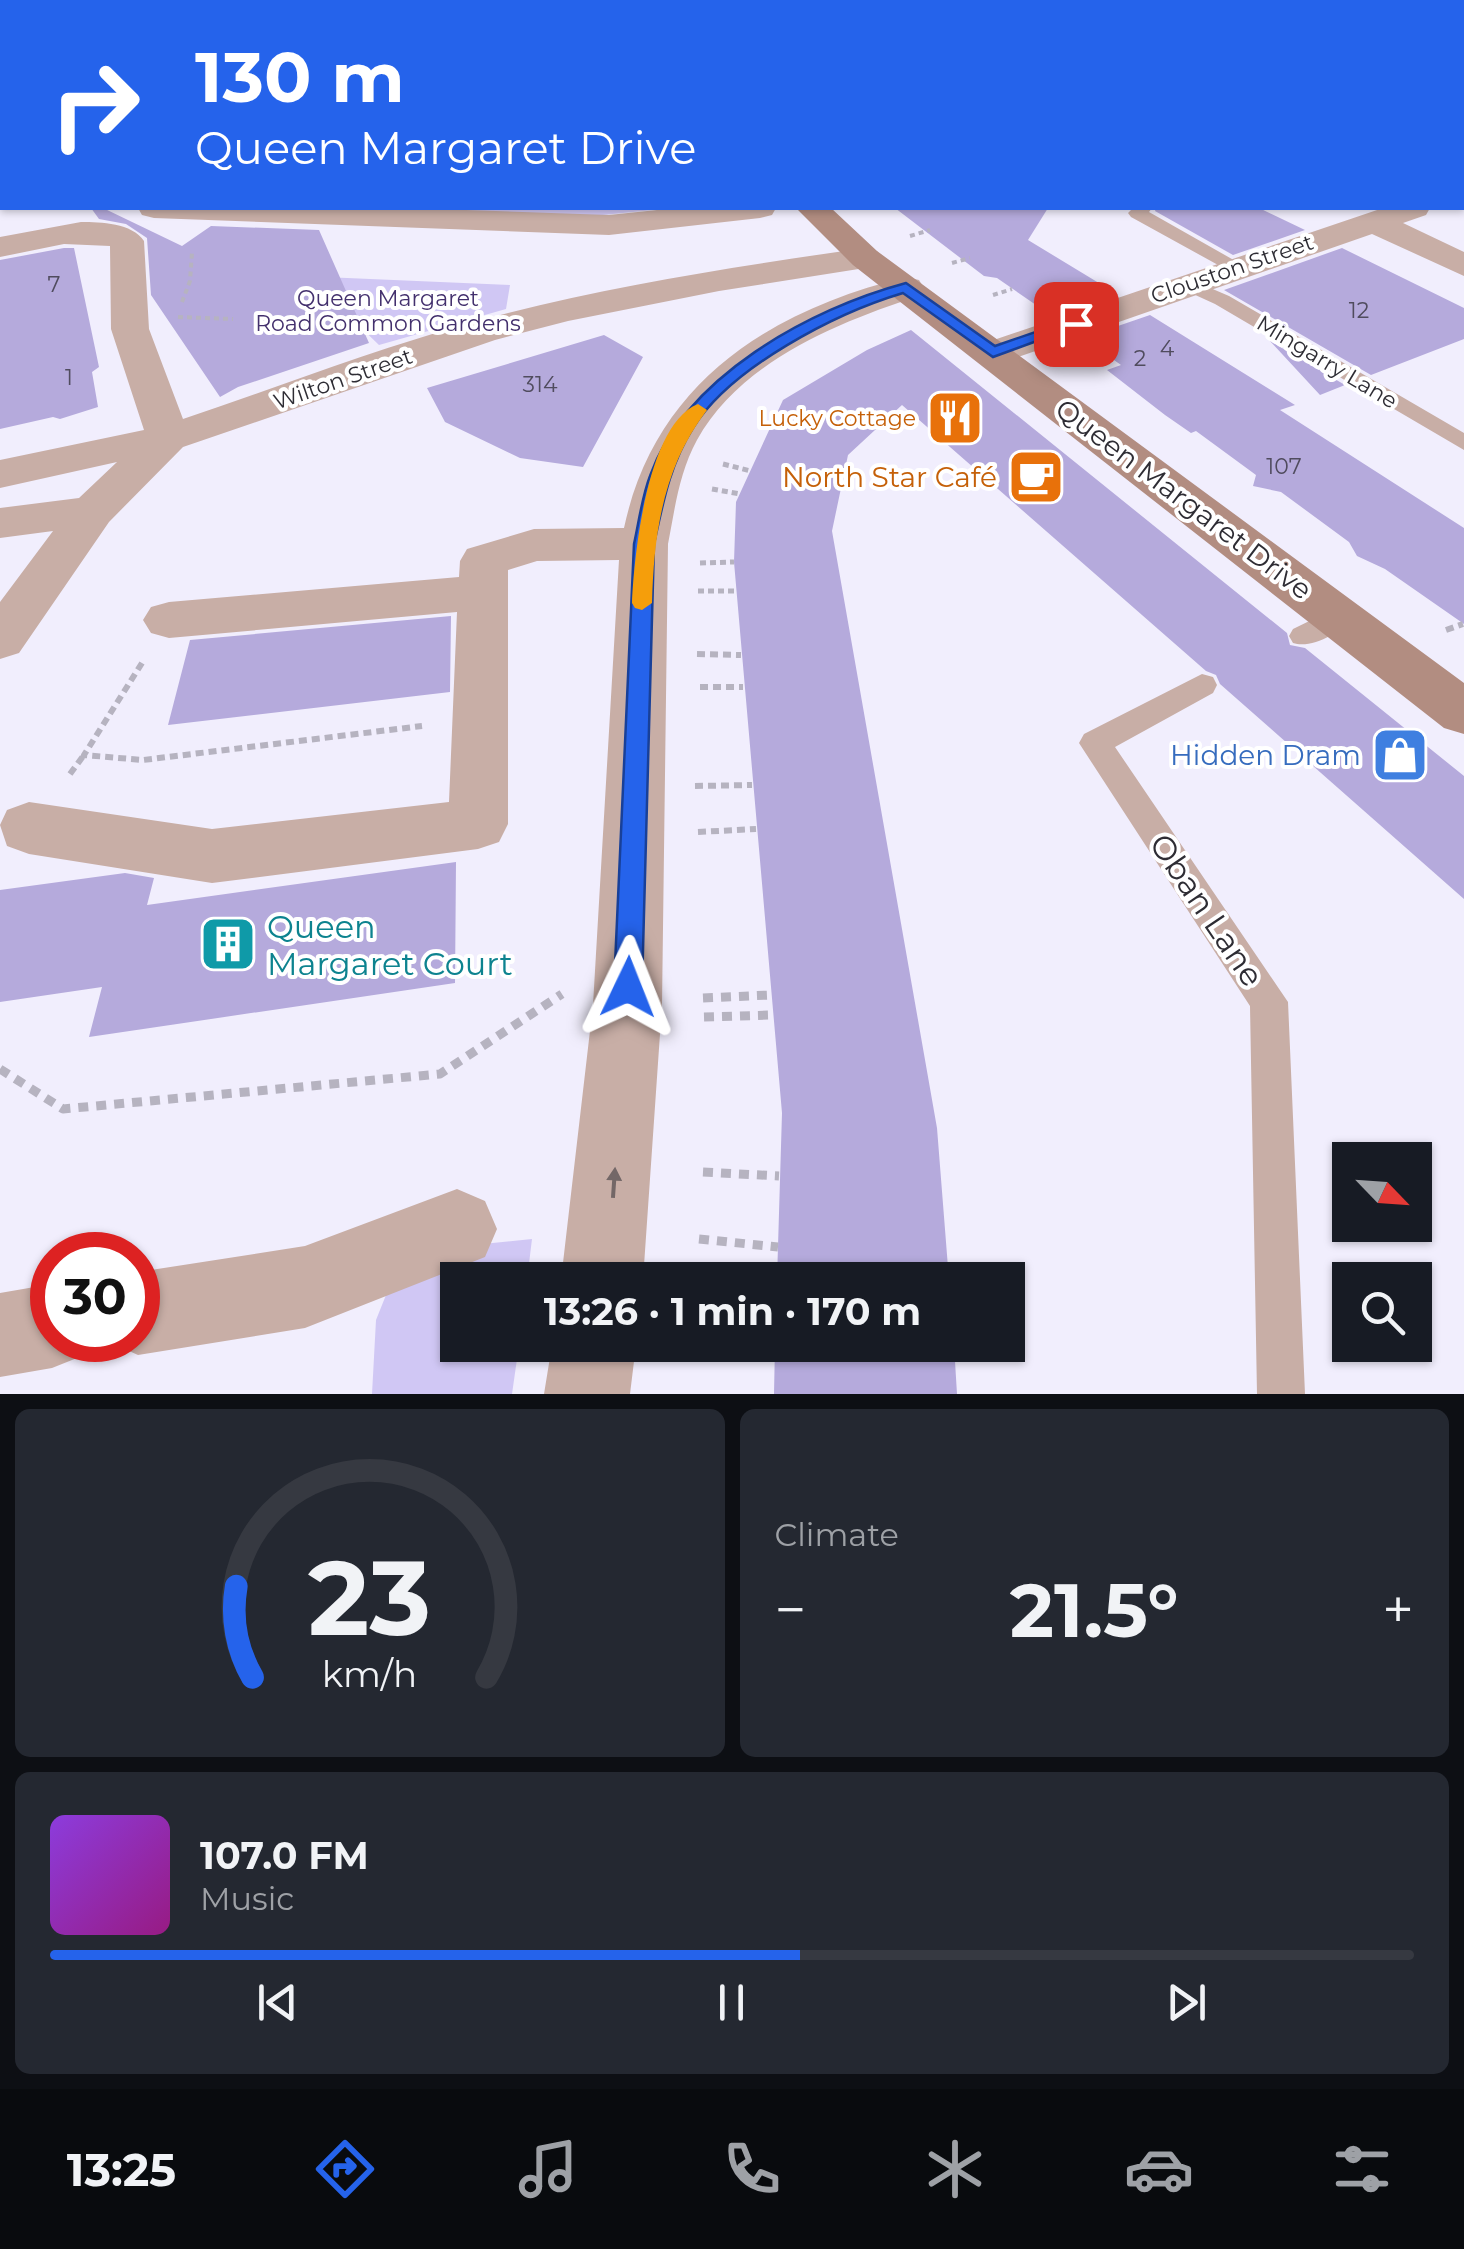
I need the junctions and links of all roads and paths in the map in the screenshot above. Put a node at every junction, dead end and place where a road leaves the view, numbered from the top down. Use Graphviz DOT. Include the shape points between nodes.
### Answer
graph roads {
  1 [pos="205,210"];
  2 [pos="743,210"];
  3 [pos="815,210"];
  4 [pos="1141,210"];
  5 [pos="1408,210"];
  6 [pos="1372,222"];
  7 [pos="930,230"];
  8 [pos="187,243"];
  9 [pos="0,246"];
  10 [pos="891,261"];
  11 [pos="1464,265"];
  12 [pos="1236,267"];
  13 [pos="1188,284"];
  14 [pos="233,319"];
  15 [pos="993,352"];
  16 [pos="168,438"];
  17 [pos="1464,443"];
  18 [pos="707,461"];
  19 [pos="750,470"];
  20 [pos="0,474"];
  21 [pos="696,486"];
  22 [pos="740,494"];
  23 [pos="93,510"];
  24 [pos="0,523"];
  25 [pos="666,553"];
  26 [pos="734,562"];
  27 [pos="736,590"];
  28 [pos="689,591"];
  29 [pos="484,592"];
  30 [pos="168,620"];
  31 [pos="0,640"];
  32 [pos="690,654"];
  33 [pos="741,655"];
  34 [pos="1202,686"];
  35 [pos="692,687"];
  36 [pos="744,687"];
  37 [pos="1464,713"];
  38 [pos="480,718"];
  39 [pos="752,785"];
  40 [pos="695,786"];
  41 [pos="29,828"];
  42 [pos="756,829"];
  43 [pos="697,832"];
  44 [pos="628,987"];
  45 [pos="770,995"];
  46 [pos="703,998"];
  47 [pos="772,1015"];
  48 [pos="704,1017"];
  49 [pos="0,1069"];
  50 [pos="704,1172"];
  51 [pos="779,1176"];
  52 [pos="457,1230"];
  53 [pos="699,1239"];
  54 [pos="778,1248"];
  55 [pos="605,1262"];
  56 [pos="160,1310"];
  57 [pos="30,1330"];
  58 [pos="0,1335"];
  59 [pos="592,1362"];
  60 [pos="587,1394"];
  61 [pos="1281,1394"];
  1 -- 2 [label="street" via="609,226"];
  3 -- 10 [label="main road, Queen Margaret Drive"];
  4 -- 12 [label="lane"];
  5 -- 6 [label="street, Clouston Street"];
  6 -- 11 [label="street"];
  6 -- 12 [label="street, Clouston Street"];
  7 -- 10 [label="path"];
  8 -- 14 [label="path" via="194,255 178,314"];
  9 -- 16 [label="street" via="102,233 127,242 130,329"];
  10 -- 15 [label="main road, Queen Margaret Drive"];
  10 -- 16 [label="street, Wilton Street" via="640,294 498,328"];
  10 -- 25 [label="street" via="879,296 786,340 716,388 685,425 660,475"];
  12 -- 13 [label="street, Clouston Street"];
  13 -- 15 [label="street, Clouston Street"];
  13 -- 17 [label="lane, Mingarry Lane"];
  15 -- 37 [label="main road, Queen Margaret Drive" via="1321,626"];
  16 -- 20 [label="street, Wilton Street"];
  16 -- 23 [label="street"];
  18 -- 19 [label="path"];
  21 -- 22 [label="path"];
  23 -- 24 [label="street"];
  23 -- 31 [label="street"];
  25 -- 26 [label="path"];
  25 -- 29 [label="street" via="534,544 484,561"];
  25 -- 44 [label="street"];
  27 -- 28 [label="path"];
  29 -- 30 [label="street"];
  29 -- 38 [label="street"];
  30 -- 38 [label="path" via="84,755 161,758"];
  32 -- 33 [label="path"];
  34 -- 61 [label="lane, Oban Lane" via="1095,743 1269,1002"];
  35 -- 36 [label="path"];
  38 -- 41 [label="street" via="478,824 212,856"];
  39 -- 40 [label="path"];
  42 -- 43 [label="path"];
  44 -- 49 [label="path" via="561,994 440,1074 64,1109"];
  55 -- 44 [label="street, one-way"];
  45 -- 46 [label="path"];
  47 -- 48 [label="path"];
  50 -- 51 [label="path"];
  52 -- 56 [label="street" via="305,1287"];
  53 -- 54 [label="path"];
  57 -- 58 [label="street"];
  59 -- 60 [label="street"];
}
